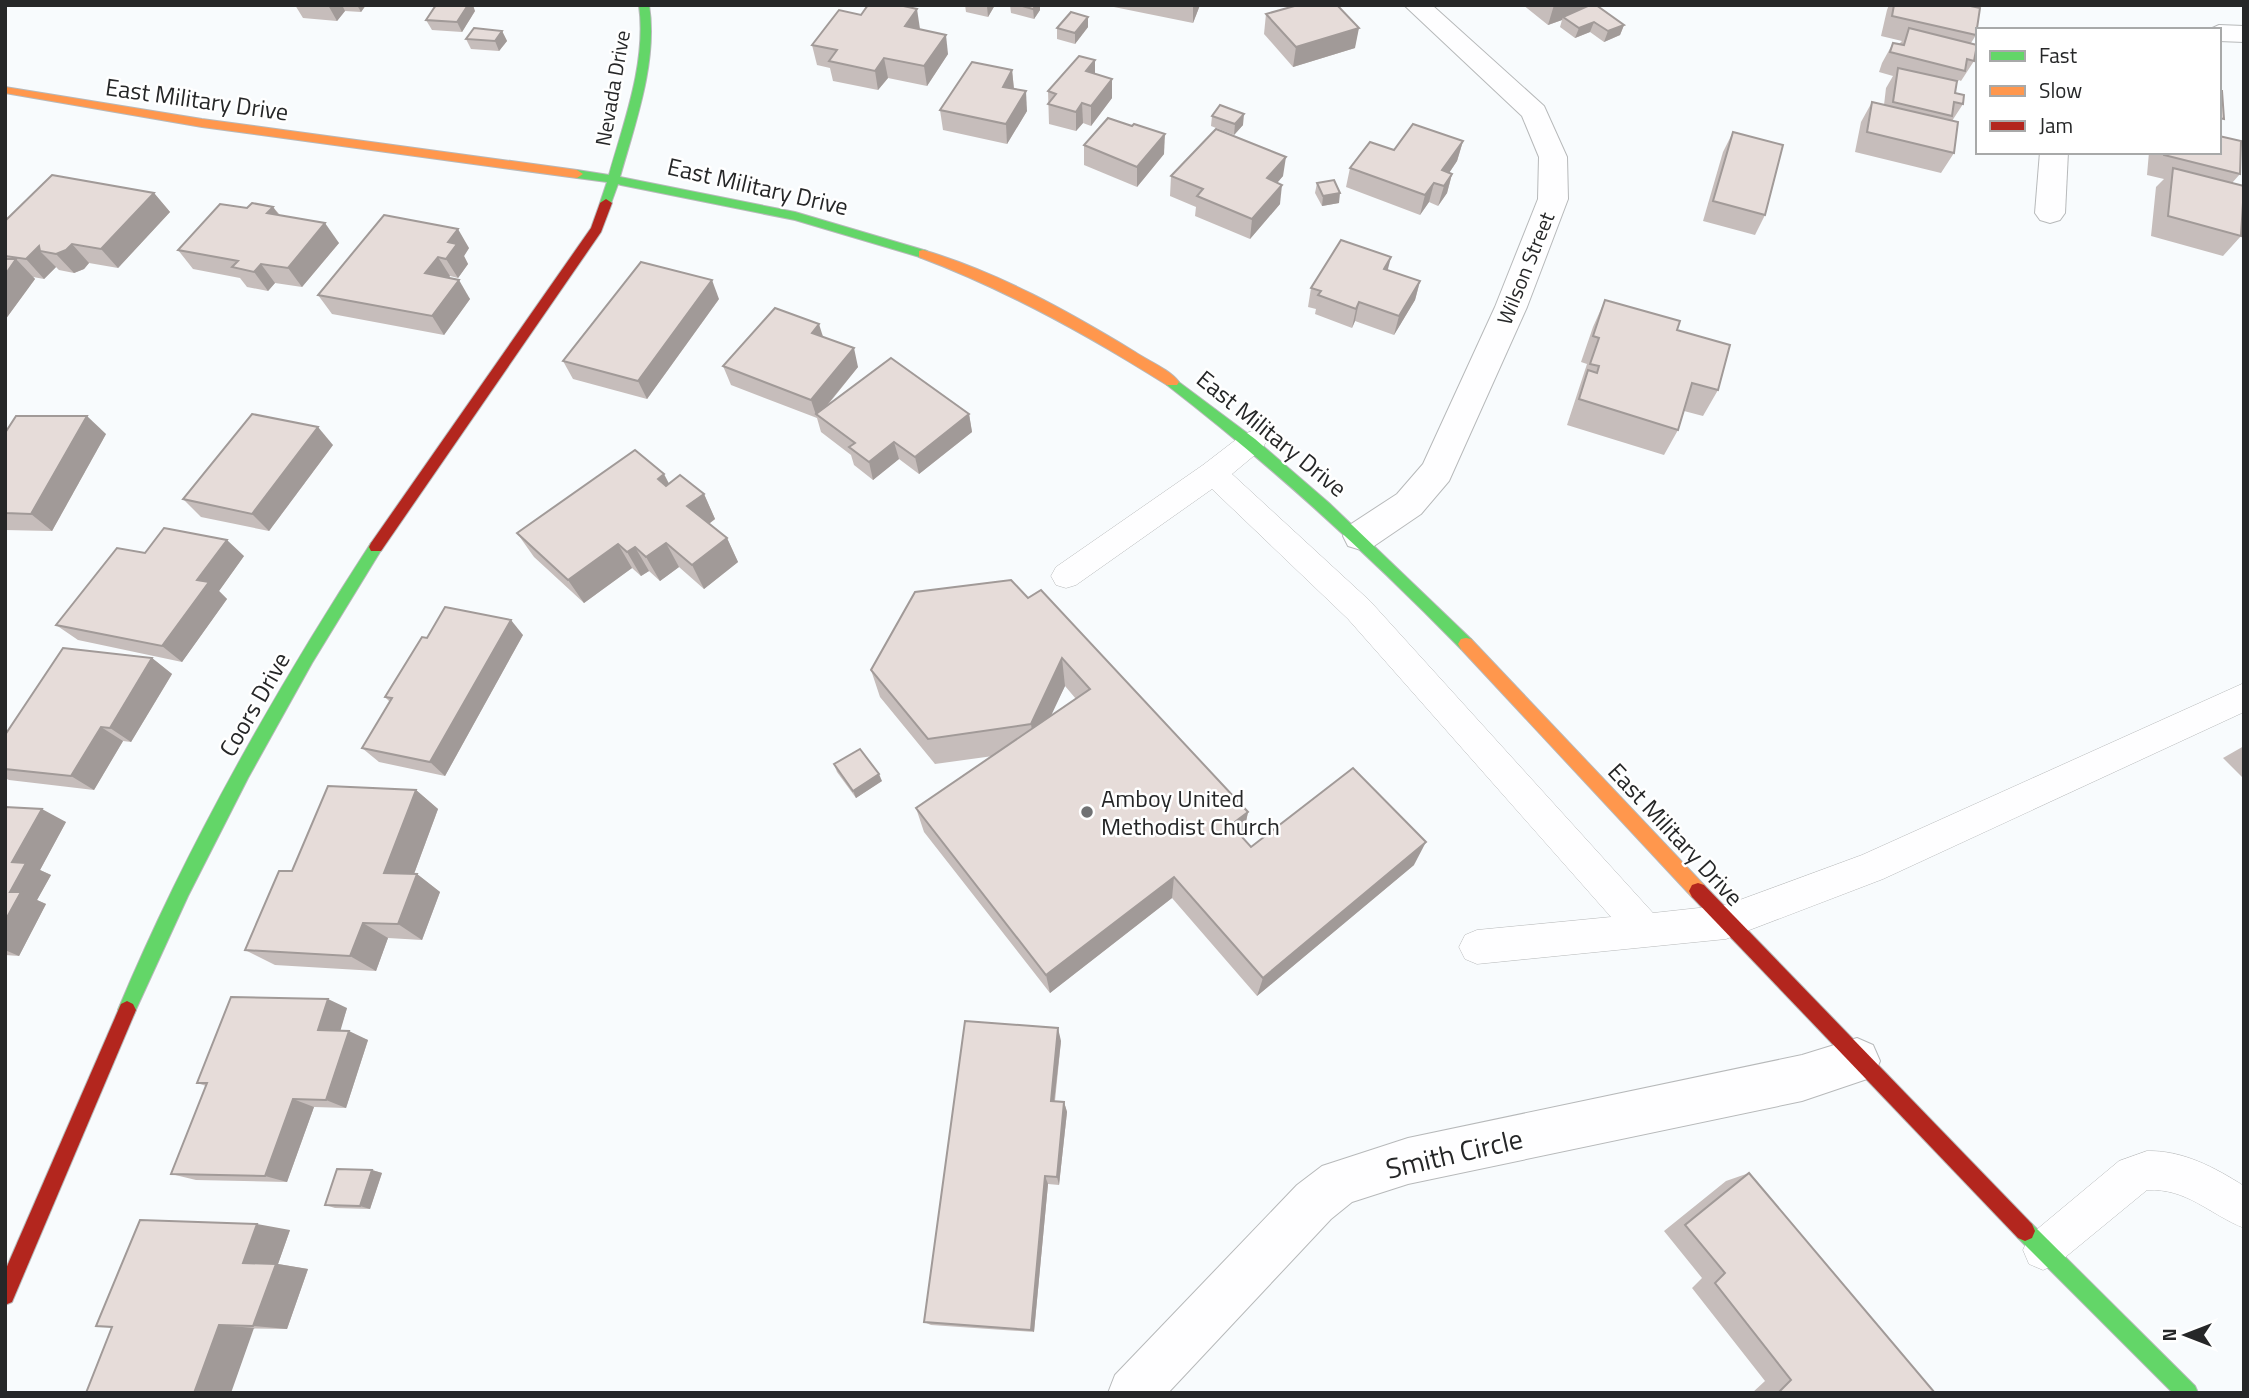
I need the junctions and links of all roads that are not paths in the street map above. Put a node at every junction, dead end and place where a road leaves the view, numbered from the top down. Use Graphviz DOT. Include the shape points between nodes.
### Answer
graph roads {
  1 [pos="644,5"];
  2 [pos="1417,5"];
  3 [pos="2221,33"];
  4 [pos="2244,34"];
  5 [pos="5,90"];
  6 [pos="2053,154"];
  7 [pos="616,178"];
  8 [pos="2050,213"];
  9 [pos="1252,442"];
  10 [pos="1213,473"];
  11 [pos="1361,536"];
  12 [pos="1066,576"];
  13 [pos="2244,696"];
  14 [pos="1726,922"];
  15 [pos="1644,928"];
  16 [pos="1478,947"];
  17 [pos="1857,1061"];
  18 [pos="2244,1209"];
  19 [pos="2043,1250"];
  20 [pos="5,1295"];
  21 [pos="1133,1393"];
  22 [pos="2188,1393"];
  1 -- 7 [label="street, Nevada Drive" via="641,69"];
  2 -- 11 [label="street, Wilson Street" via="1534,112 1553,157 1554,188 1511,307 1437,472 1409,504"];
  3 -- 4 [label="street"];
  5 -- 7 [label="street, East Military Drive" via="304,138"];
  6 -- 8 [label="street"];
  7 -- 9 [label="street, East Military Drive" via="858,232 953,265 1140,358"];
  7 -- 20 [label="street, Coors Drive" via="597,229 362,566 276,709 211,830"];
  9 -- 10 [label="lane"];
  9 -- 11 [label="street, East Military Drive"];
  10 -- 12 [label="lane"];
  10 -- 15 [label="lane" via="1359,610"];
  11 -- 14 [label="street, East Military Drive"];
  13 -- 14 [label="lane" via="1871,868"];
  14 -- 15 [label="lane"];
  14 -- 17 [label="street, East Military Drive"];
  15 -- 16 [label="lane"];
  17 -- 19 [label="street, East Military Drive"];
  17 -- 21 [label="street, Smith Circle" via="1789,1081 1408,1161 1339,1183 1314,1202"];
  18 -- 19 [label="lane" via="2178,1173 2144,1170"];
  19 -- 22 [label="street, East Military Drive"];
}
